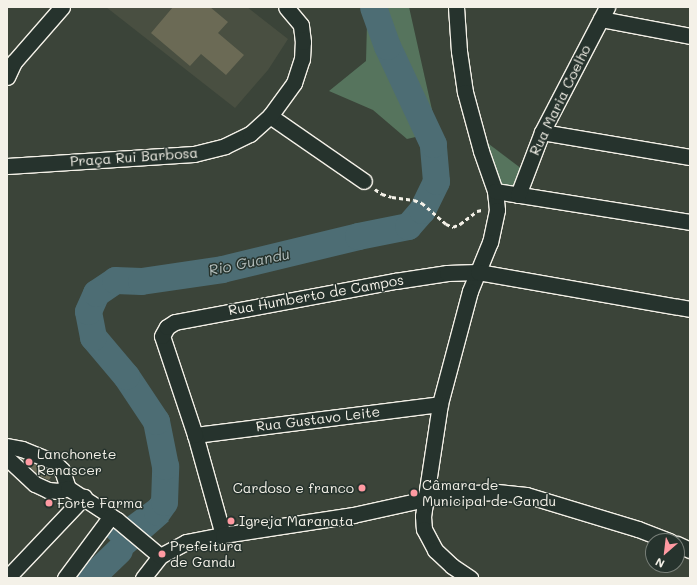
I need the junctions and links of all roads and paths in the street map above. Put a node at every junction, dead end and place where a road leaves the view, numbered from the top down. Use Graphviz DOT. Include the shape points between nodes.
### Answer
graph roads {
  1 [pos="62,7"];
  2 [pos="286,7"];
  3 [pos="456,7"];
  4 [pos="604,13"];
  5 [pos="690,36"];
  6 [pos="7,77"];
  7 [pos="270,116"];
  8 [pos="542,132"];
  9 [pos="690,157"];
  10 [pos="7,166"];
  11 [pos="364,181"];
  12 [pos="495,192"];
  13 [pos="518,195"];
  14 [pos="497,210"];
  15 [pos="690,222"];
  16 [pos="478,272"];
  17 [pos="690,309"];
  18 [pos="440,404"];
  19 [pos="195,435"];
  20 [pos="7,446"];
  21 [pos="7,458"];
  22 [pos="68,488"];
  23 [pos="84,497"];
  24 [pos="425,500"];
  25 [pos="114,518"];
  26 [pos="649,533"];
  27 [pos="223,535"];
  28 [pos="155,551"];
  29 [pos="145,573"];
  30 [pos="7,578"];
  31 [pos="65,578"];
  32 [pos="470,578"];
  1 -- 6 [label="street" via="14,62"];
  2 -- 7 [label="street, Praça Rui Barbosa" via="301,25 302,59 294,83"];
  3 -- 12 [label="street" via="465,92"];
  4 -- 5 [label="street"];
  4 -- 8 [label="street, Rua Maria Coelho"];
  7 -- 10 [label="street, Praça Rui Barbosa" via="250,134 226,146 194,154"];
  7 -- 11 [label="street"];
  8 -- 9 [label="street"];
  8 -- 13 [label="street, Rua Maria Coelho"];
  11 -- 14 [label="path" via="382,194 422,203 446,224 454,227 477,211"];
  12 -- 13 [label="street"];
  12 -- 14 [label="street"];
  13 -- 15 [label="street"];
  14 -- 16 [label="street" via="490,242"];
  16 -- 17 [label="street, Rua Humberto de Campos"];
  16 -- 18 [label="street" via="470,291"];
  16 -- 19 [label="street, Rua Humberto de Campos" via="395,280 175,322 167,327 162,336"];
  18 -- 19 [label="street, Rua Gustavo Leite"];
  18 -- 24 [label="street"];
  19 -- 27 [label="street"];
  20 -- 22 [label="street" via="54,462 62,470"];
  21 -- 22 [label="street" via="35,484 48,490"];
  22 -- 23 [label="street"];
  23 -- 25 [label="street"];
  23 -- 30 [label="street"];
  24 -- 26 [label="street" via="497,492 526,495"];
  24 -- 27 [label="street" via="354,515"];
  24 -- 32 [label="street" via="424,530 428,539 435,550 452,566"];
  25 -- 28 [label="street"];
  25 -- 31 [label="street"];
  27 -- 28 [label="street"];
  28 -- 29 [label="street"];
}
